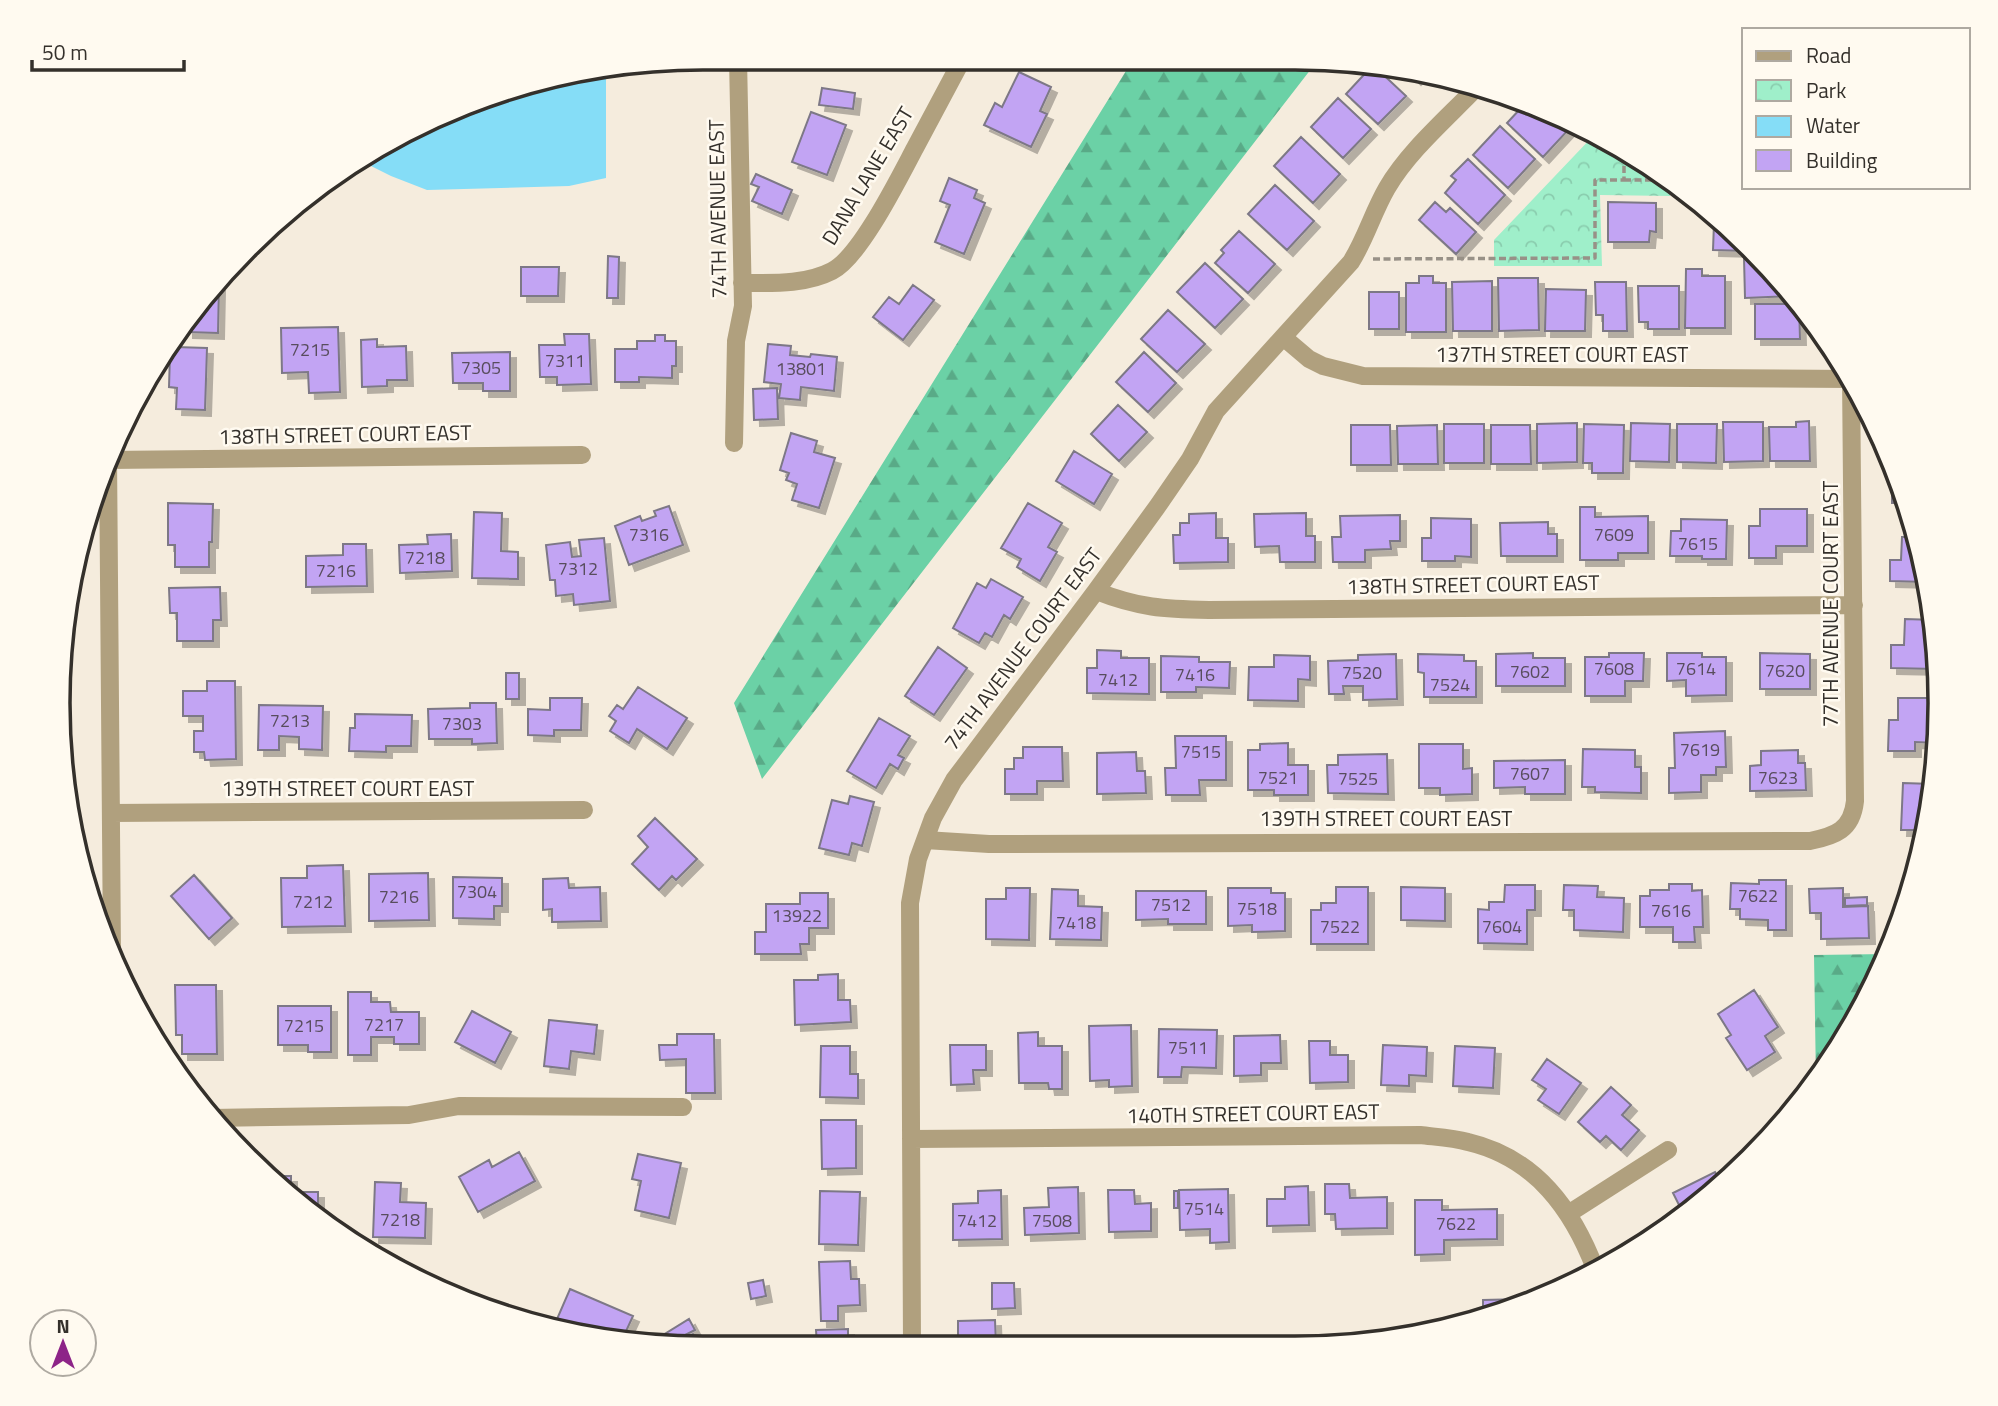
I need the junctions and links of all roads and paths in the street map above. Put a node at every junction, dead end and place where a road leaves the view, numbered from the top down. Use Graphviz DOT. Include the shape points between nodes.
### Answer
graph roads {
  1 [pos="738,70"];
  2 [pos="957,70"];
  3 [pos="1469,95"];
  4 [pos="1624,163"];
  5 [pos="1624,180"];
  6 [pos="1651,180"];
  7 [pos="1353,259"];
  8 [pos="742,283"];
  9 [pos="1283,337"];
  10 [pos="1837,377"];
  11 [pos="1851,402"];
  12 [pos="734,443"];
  13 [pos="582,455"];
  14 [pos="120,457"];
  15 [pos="108,488"];
  16 [pos="1096,592"];
  17 [pos="1854,605"];
  18 [pos="584,810"];
  19 [pos="111,813"];
  20 [pos="1843,828"];
  21 [pos="925,840"];
  22 [pos="112,928"];
  23 [pos="683,1107"];
  24 [pos="225,1118"];
  25 [pos="911,1139"];
  26 [pos="1668,1150"];
  27 [pos="1568,1214"];
  28 [pos="1592,1262"];
  29 [pos="912,1336"];
  1 -- 8 [label="street, 74TH AVENUE EAST"];
  2 -- 8 [label="street, DANA LANE EAST" via="892,190 847,260 834,271 806,279"];
  3 -- 7 [label="street, 74TH AVENUE COURT EAST" via="1399,171"];
  4 -- 5 [label="path"];
  5 -- 6 [label="path"];
  5 -- 7 [label="path" via="1595,180 1595,258"];
  7 -- 9 [label="street, 74TH AVENUE COURT EAST"];
  8 -- 12 [label="street, 74TH AVENUE EAST"];
  9 -- 10 [label="street, 137TH STREET COURT EAST" via="1323,366 1363,376"];
  9 -- 16 [label="street, 74TH AVENUE COURT EAST" via="1216,411 1190,459"];
  11 -- 17 [label="street, 77TH AVENUE COURT EAST"];
  13 -- 14 [label="street, 138TH STREET COURT EAST"];
  15 -- 19 [label="street"];
  16 -- 17 [label="street, 138TH STREET COURT EAST" via="1162,609 1209,610"];
  16 -- 21 [label="street, 74TH AVENUE COURT EAST" via="954,780"];
  17 -- 20 [label="street, 77TH AVENUE COURT EAST" via="1855,801 1851,819"];
  18 -- 19 [label="street, 139TH STREET COURT EAST"];
  19 -- 22 [label="street"];
  20 -- 21 [label="street, 139TH STREET COURT EAST" via="1810,841 989,844"];
  21 -- 25 [label="street, 74TH AVENUE COURT EAST" via="910,903"];
  23 -- 24 [label="street" via="459,1106 409,1115"];
  25 -- 27 [label="street, 140TH STREET COURT EAST" via="1420,1135 1496,1151 1541,1179"];
  25 -- 29 [label="street, 74TH AVENUE COURT EAST"];
  26 -- 27 [label="street"];
  27 -- 28 [label="street, 140TH STREET COURT EAST"];
}
